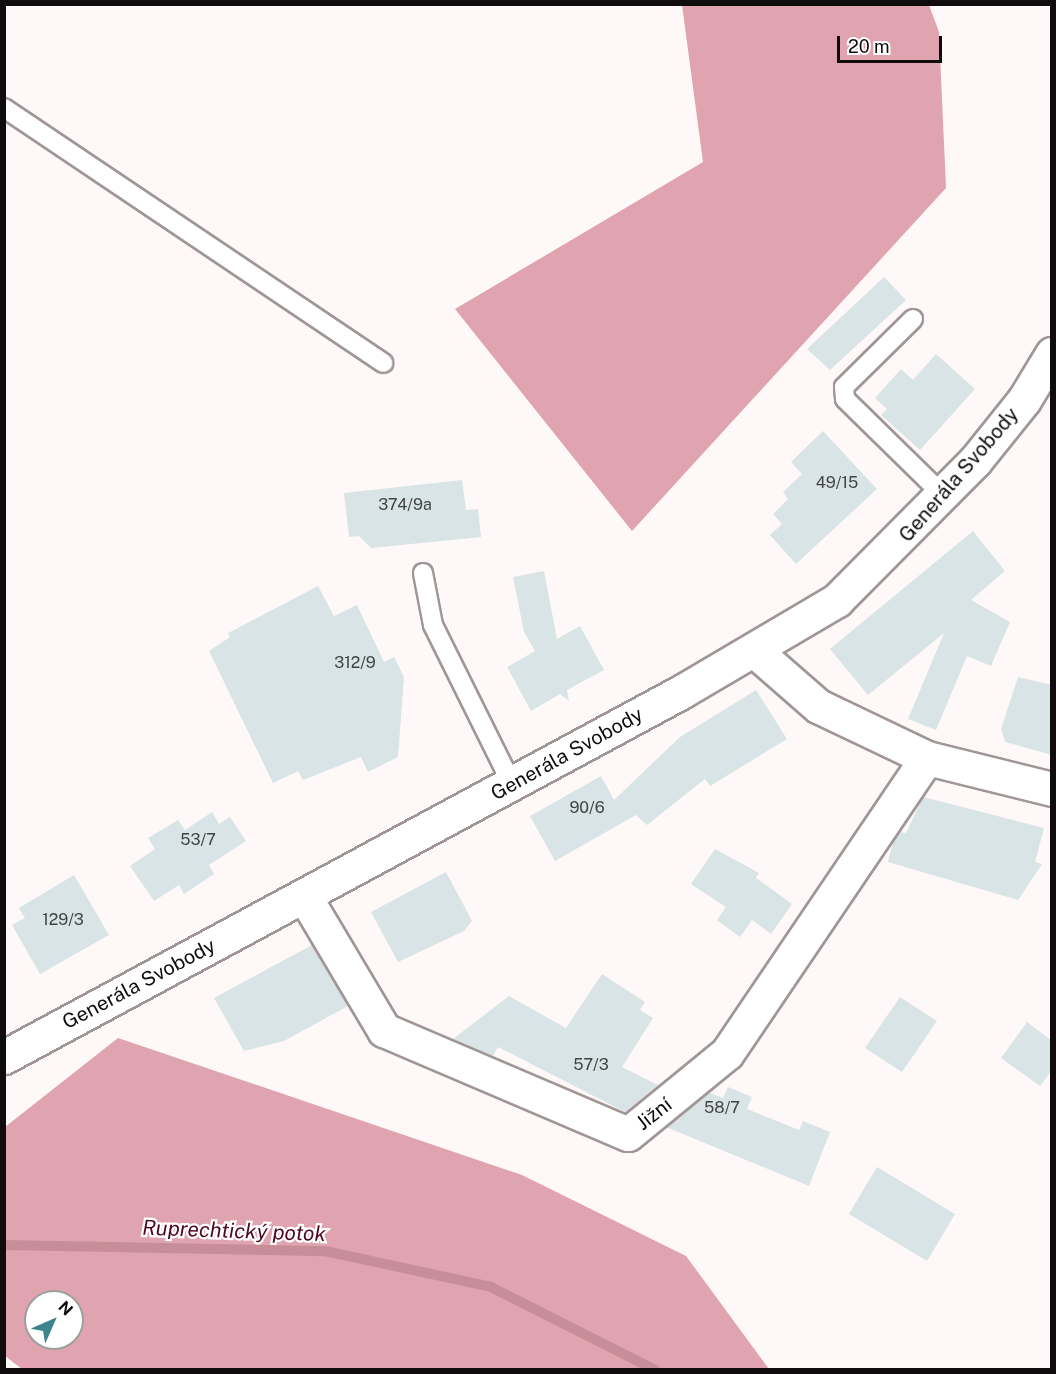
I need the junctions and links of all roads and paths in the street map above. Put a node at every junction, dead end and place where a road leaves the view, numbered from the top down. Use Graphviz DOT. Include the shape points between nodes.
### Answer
graph roads {
  1 [pos="4,108"];
  2 [pos="914,319"];
  3 [pos="383,363"];
  4 [pos="1048,367"];
  5 [pos="944,496"];
  6 [pos="423,573"];
  7 [pos="755,651"];
  8 [pos="927,758"];
  9 [pos="512,784"];
  10 [pos="1052,789"];
  11 [pos="306,897"];
  12 [pos="4,1057"];
  1 -- 3 [label="lane"];
  2 -- 5 [label="lane" via="844,387 845,399"];
  4 -- 5 [label="main road, Generála Svobody"];
  5 -- 7 [label="main road, Generála Svobody" via="837,600"];
  6 -- 9 [label="lane" via="433,625"];
  7 -- 8 [label="main road" via="818,706"];
  7 -- 9 [label="main road, Generála Svobody"];
  8 -- 10 [label="main road"];
  8 -- 11 [label="main road, Jižní" via="727,1053 628,1134 384,1030"];
  9 -- 11 [label="main road, Generála Svobody"];
  11 -- 12 [label="main road, Generála Svobody"];
}
